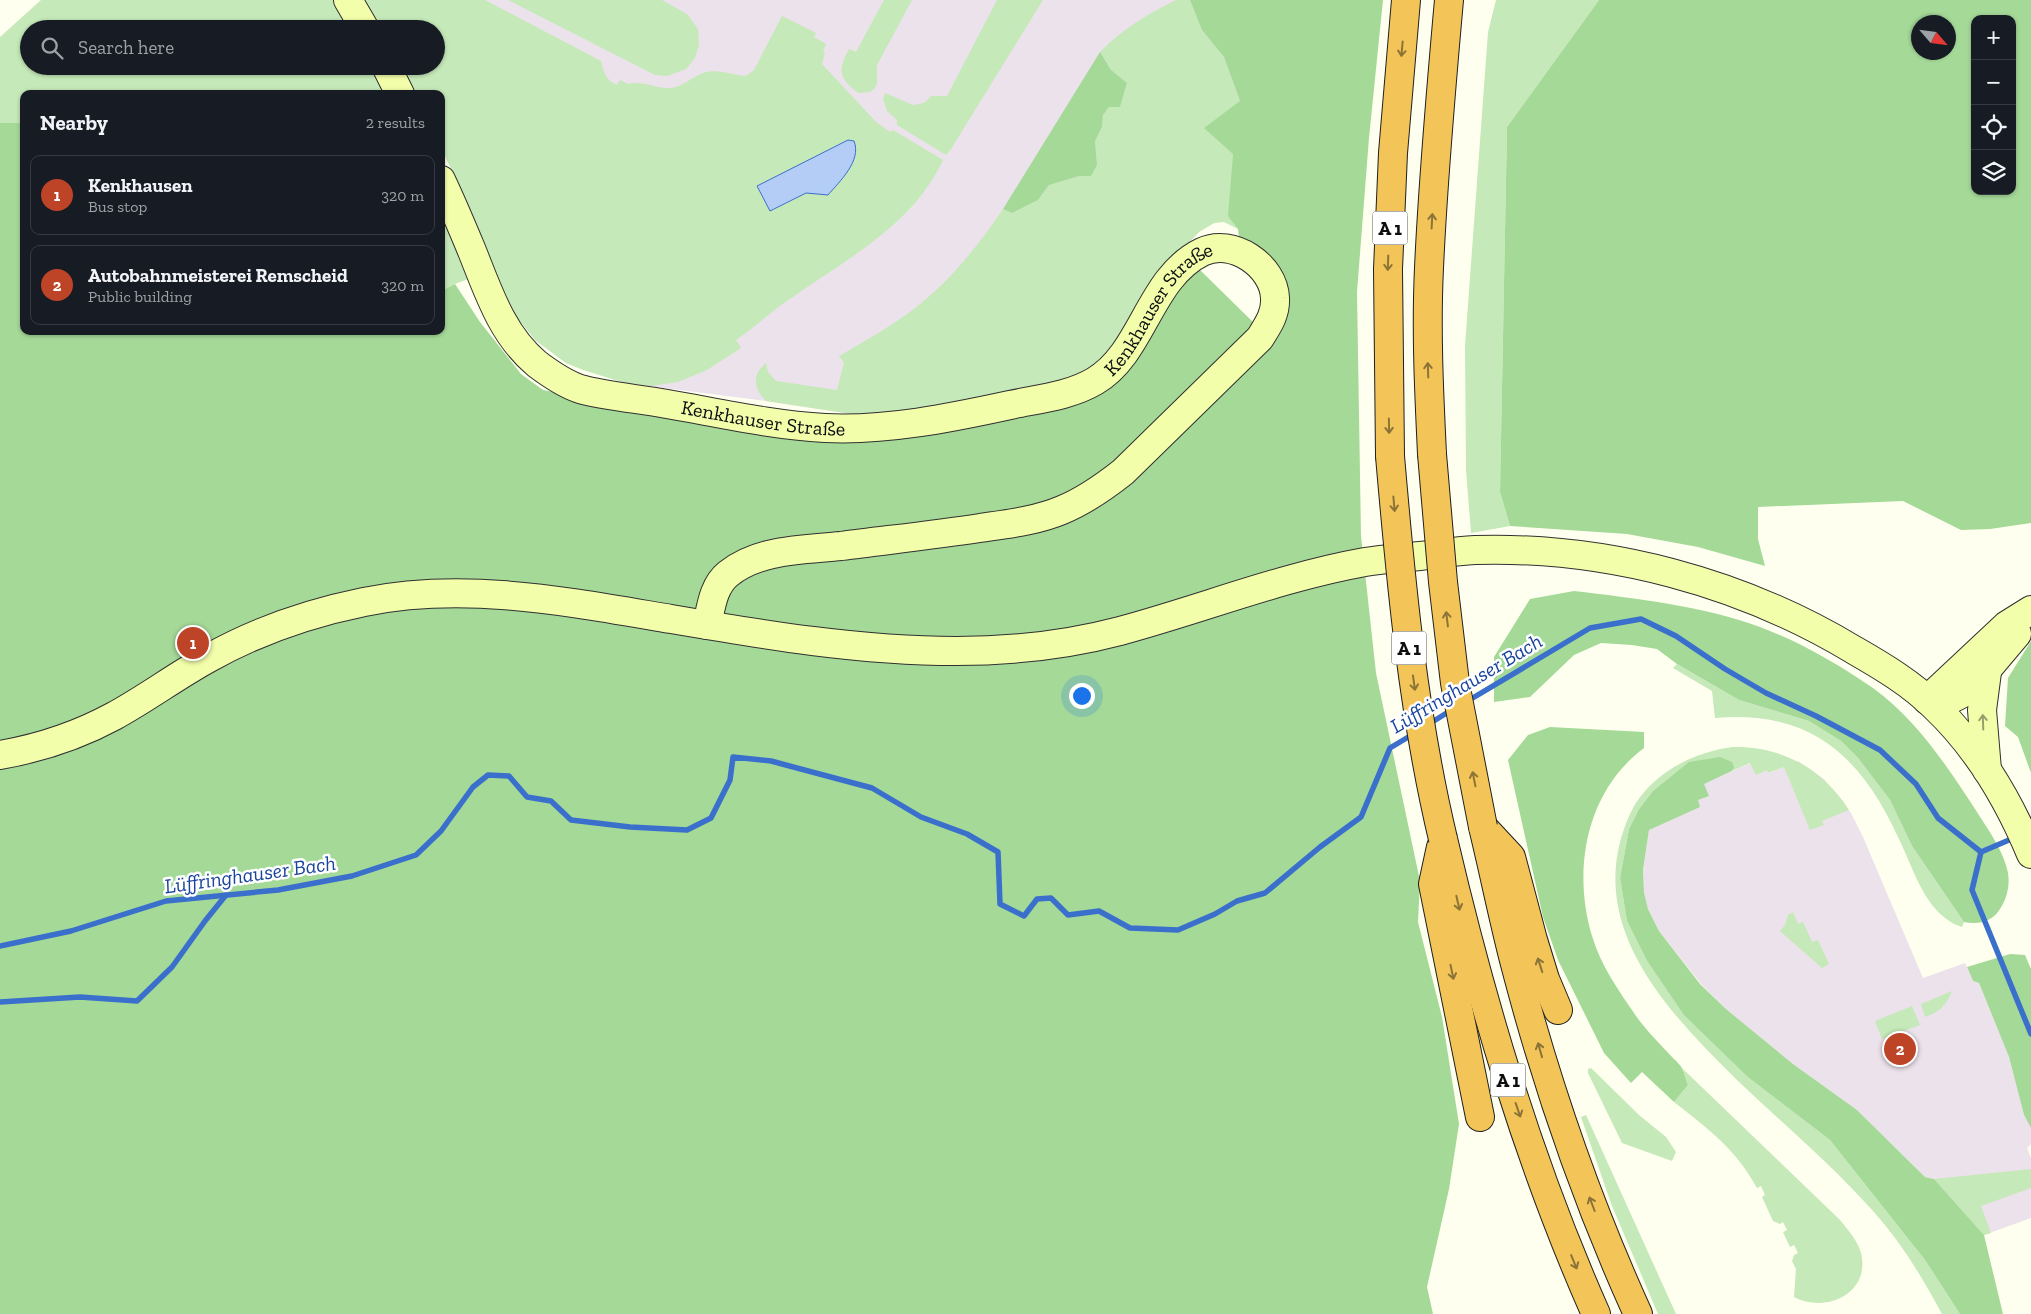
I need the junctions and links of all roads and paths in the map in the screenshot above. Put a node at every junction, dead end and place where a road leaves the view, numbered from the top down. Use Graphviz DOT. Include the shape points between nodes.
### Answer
graph roads {
  1 [pos="348,0"];
  2 [pos="1406,0"];
  3 [pos="1449,0"];
  4 [pos="360,20"];
  5 [pos="390,75"];
  6 [pos="398,90"];
  7 [pos="445,189"];
  8 [pos="2031,611"];
  9 [pos="707,625"];
  10 [pos="1987,672"];
  11 [pos="1932,704"];
  12 [pos="0,755"];
  13 [pos="1987,771"];
  14 [pos="1483,827"];
  15 [pos="1443,839"];
  16 [pos="2031,854"];
  17 [pos="1558,1010"];
  18 [pos="1480,1117"];
  19 [pos="1596,1314"];
  20 [pos="1638,1314"];
  1 -- 4 [label="street"];
  2 -- 15 [label="highway, A 1, one-way, bridge" via="1393,153 1388,269 1390,456 1414,689 1430,788"];
  14 -- 3 [label="highway, A 1, one-way, bridge" via="1455,683 1432,454 1428,365 1435,157"];
  5 -- 6 [label="street"];
  7 -- 9 [label="street, Kenkhauser Straße" via="498,315 536,363 578,388 825,428 864,428 917,422 992,409 1066,393 1095,381 1110,369 1126,348 1169,280 1186,261 1206,250 1225,249 1246,255 1269,278 1276,296 1274,316 1260,338 1123,472 1098,491 1062,510 1033,519 927,536 784,552 756,559 726,575 719,584"];
  8 -- 10 [label="street"];
  8 -- 11 [label="street" via="2007,626"];
  9 -- 11 [label="street" via="880,648 957,651 1020,648 1121,630 1260,588 1367,562 1472,550 1545,552 1639,565 1740,595 1829,635 1877,663"];
  9 -- 12 [label="street" via="511,596 434,594 368,601 304,617 260,633 210,658 92,727 28,750"];
  10 -- 11 [label="street" via="1963,693"];
  13 -- 10 [label="street, one-way" via="1982,710"];
  11 -- 13 [label="street"];
  13 -- 16 [label="street" via="2018,824"];
  17 -- 14 [label="highway, one-way" via="1533,940 1511,857"];
  20 -- 14 [label="highway, A 1, one-way" via="1586,1189 1547,1073 1515,964"];
  15 -- 18 [label="highway, one-way" via="1433,884"];
  15 -- 19 [label="highway, A 1, one-way" via="1476,972 1510,1089 1550,1204"];
}
